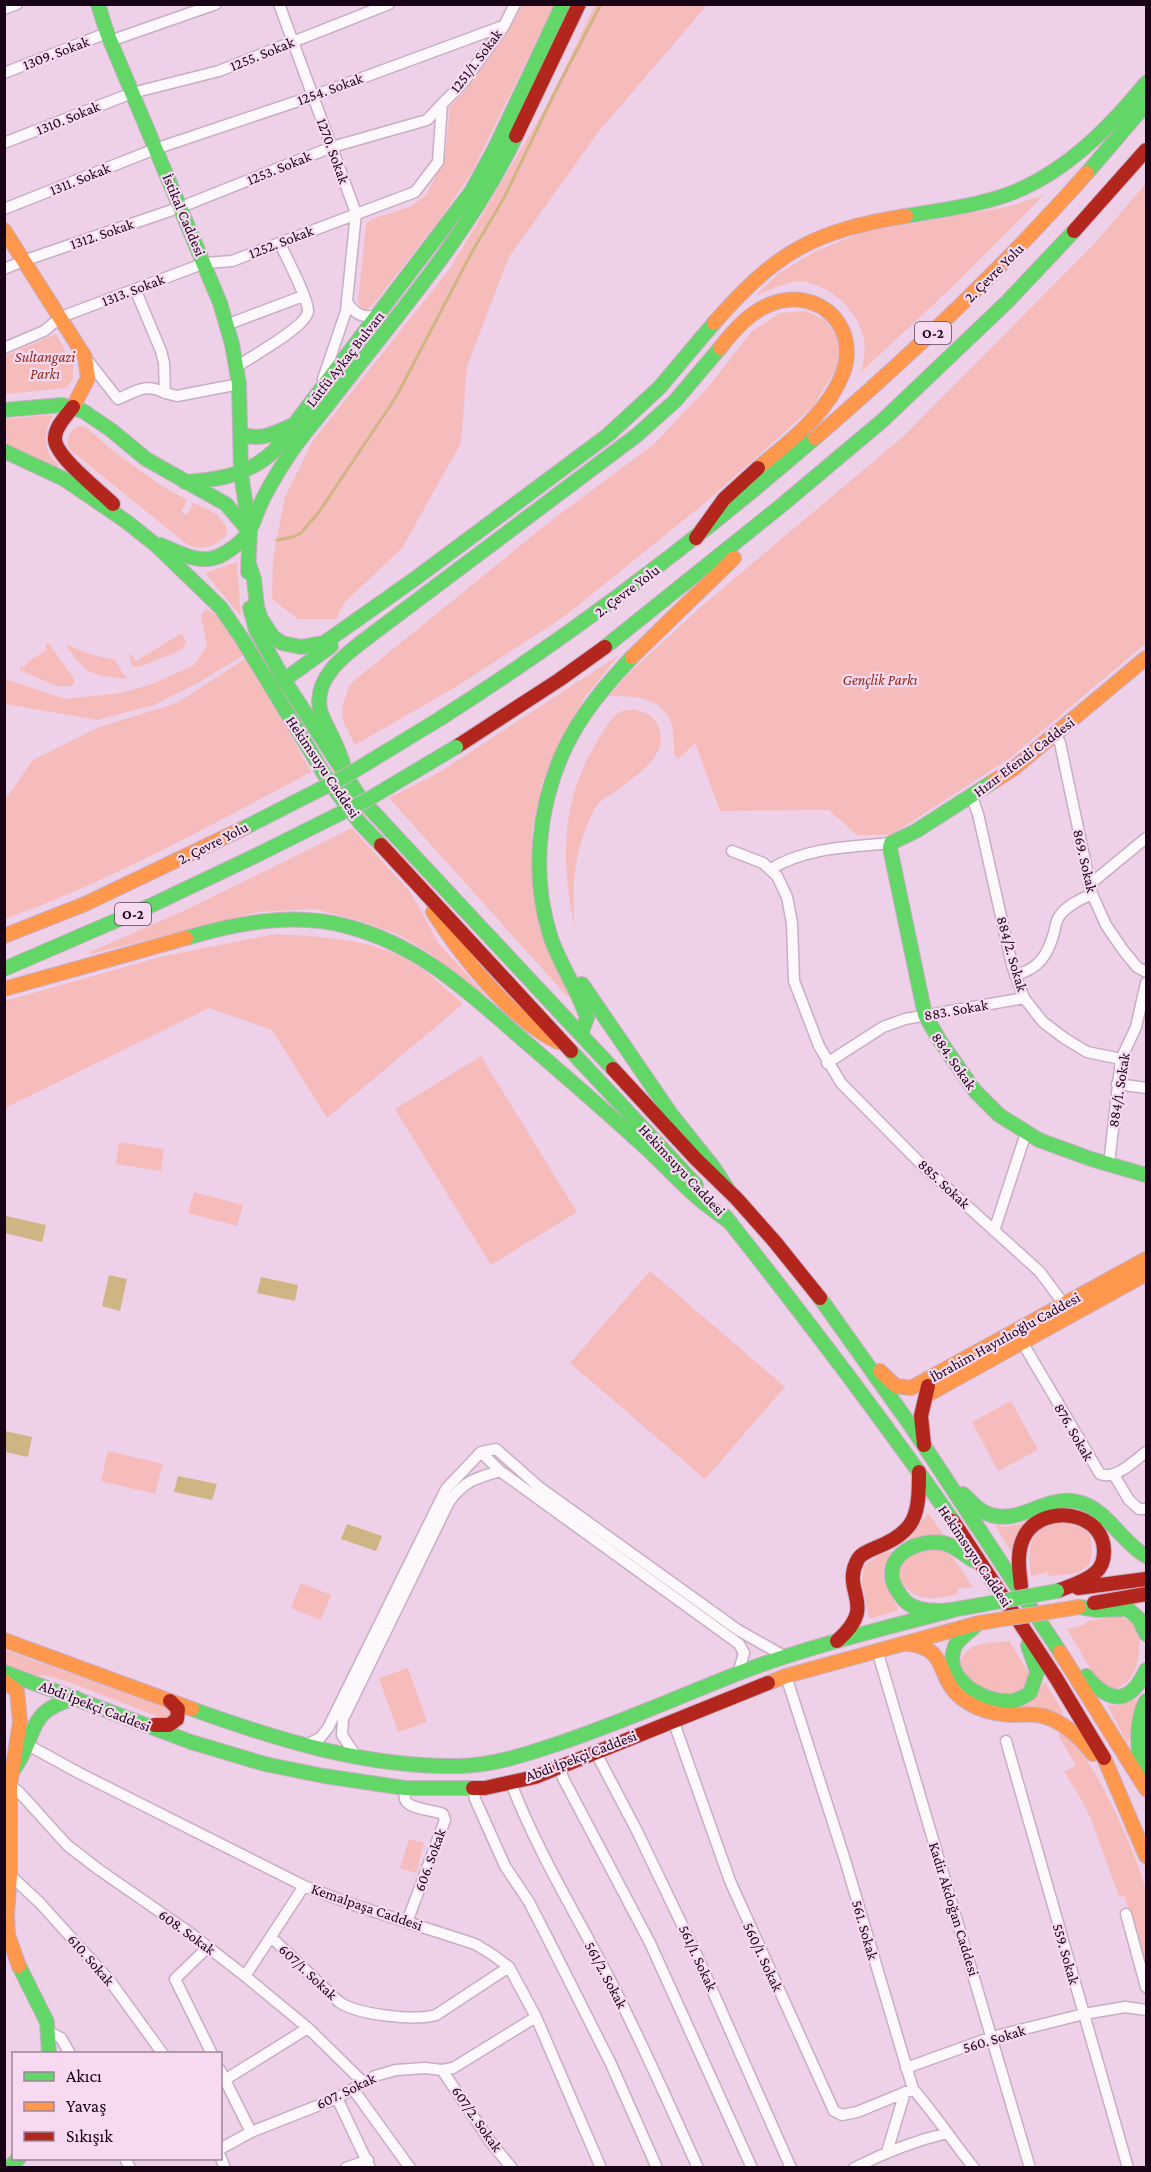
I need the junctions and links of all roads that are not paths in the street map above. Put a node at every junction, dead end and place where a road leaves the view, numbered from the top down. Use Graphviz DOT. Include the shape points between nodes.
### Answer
graph roads {
  1 [pos="17,4"];
  2 [pos="98,4"];
  3 [pos="216,4"];
  4 [pos="279,4"];
  5 [pos="389,4"];
  6 [pos="515,4"];
  7 [pos="563,4"];
  8 [pos="579,4"];
  9 [pos="4,9"];
  10 [pos="504,26"];
  11 [pos="109,37"];
  12 [pos="293,42"];
  13 [pos="4,73"];
  14 [pos="1146,83"];
  15 [pos="132,93"];
  16 [pos="313,96"];
  17 [pos="442,104"];
  18 [pos="1146,104"];
  19 [pos="4,143"];
  20 [pos="332,147"];
  21 [pos="155,149"];
  22 [pos="1146,150"];
  23 [pos="180,207"];
  24 [pos="4,209"];
  25 [pos="356,213"];
  26 [pos="4,230"];
  27 [pos="280,243"];
  28 [pos="23,261"];
  29 [pos="204,263"];
  30 [pos="4,269"];
  31 [pos="135,289"];
  32 [pos="303,296"];
  33 [pos="347,302"];
  34 [pos="379,315"];
  35 [pos="61,317"];
  36 [pos="226,325"];
  37 [pos="4,348"];
  38 [pos="85,357"];
  39 [pos="236,367"];
  40 [pos="239,384"];
  41 [pos="319,392"];
  42 [pos="165,393"];
  43 [pos="73,407"];
  44 [pos="4,410"];
  45 [pos="295,424"];
  46 [pos="240,433"];
  47 [pos="4,451"];
  48 [pos="241,474"];
  49 [pos="185,482"];
  50 [pos="782,505"];
  51 [pos="127,522"];
  52 [pos="250,532"];
  53 [pos="146,537"];
  54 [pos="696,538"];
  55 [pos="248,561"];
  56 [pos="363,618"];
  57 [pos="1146,658"];
  58 [pos="284,680"];
  59 [pos="276,694"];
  60 [pos="1056,735"];
  61 [pos="349,783"];
  62 [pos="972,796"];
  63 [pos="1146,838"];
  64 [pos="891,843"];
  65 [pos="732,851"];
  66 [pos="771,869"];
  67 [pos="418,886"];
  68 [pos="1091,890"];
  69 [pos="549,926"];
  70 [pos="4,936"];
  71 [pos="4,969"];
  72 [pos="1146,972"];
  73 [pos="1015,975"];
  74 [pos="1146,983"];
  75 [pos="4,989"];
  76 [pos="1024,998"];
  77 [pos="556,1008"];
  78 [pos="925,1015"];
  79 [pos="528,1023"];
  80 [pos="548,1025"];
  81 [pos="1141,1028"];
  82 [pos="581,1034"];
  83 [pos="564,1043"];
  84 [pos="1121,1059"];
  85 [pos="827,1063"];
  86 [pos="1117,1084"];
  87 [pos="1146,1088"];
  88 [pos="1026,1133"];
  89 [pos="1108,1164"];
  90 [pos="1146,1175"];
  91 [pos="727,1188"];
  92 [pos="731,1223"];
  93 [pos="994,1231"];
  94 [pos="1146,1259"];
  95 [pos="1146,1274"];
  96 [pos="1066,1309"];
  97 [pos="1022,1342"];
  98 [pos="998,1348"];
  99 [pos="866,1362"];
  100 [pos="927,1380"];
  101 [pos="927,1395"];
  102 [pos="924,1445"];
  103 [pos="481,1452"];
  104 [pos="1146,1452"];
  105 [pos="500,1472"];
  106 [pos="919,1472"];
  107 [pos="1114,1475"];
  108 [pos="952,1487"];
  109 [pos="1146,1509"];
  110 [pos="1146,1556"];
  111 [pos="982,1564"];
  112 [pos="1146,1579"];
  113 [pos="1057,1591"];
  114 [pos="1022,1592"];
  115 [pos="1146,1594"];
  116 [pos="1079,1607"];
  117 [pos="957,1609"];
  118 [pos="979,1623"];
  119 [pos="1026,1633"];
  120 [pos="1146,1634"];
  121 [pos="4,1640"];
  122 [pos="837,1641"];
  123 [pos="1053,1641"];
  124 [pos="903,1644"];
  125 [pos="877,1650"];
  126 [pos="784,1656"];
  127 [pos="1146,1670"];
  128 [pos="4,1672"];
  129 [pos="738,1674"];
  130 [pos="786,1676"];
  131 [pos="4,1680"];
  132 [pos="76,1698"];
  133 [pos="170,1701"];
  134 [pos="1146,1701"];
  135 [pos="339,1717"];
  136 [pos="673,1720"];
  137 [pos="143,1724"];
  138 [pos="1006,1741"];
  139 [pos="28,1745"];
  140 [pos="304,1746"];
  141 [pos="596,1753"];
  142 [pos="356,1756"];
  143 [pos="559,1768"];
  144 [pos="14,1769"];
  145 [pos="1108,1772"];
  146 [pos="1144,1780"];
  147 [pos="512,1783"];
  148 [pos="7,1787"];
  149 [pos="405,1788"];
  150 [pos="473,1788"];
  151 [pos="1146,1856"];
  152 [pos="10,1875"];
  153 [pos="304,1886"];
  154 [pos="1126,1914"];
  155 [pos="407,1922"];
  156 [pos="272,1938"];
  157 [pos="208,1947"];
  158 [pos="509,1967"];
  159 [pos="245,1976"];
  160 [pos="1146,1987"];
  161 [pos="1146,2010"];
  162 [pos="1084,2014"];
  163 [pos="536,2017"];
  164 [pos="308,2028"];
  165 [pos="49,2032"];
  166 [pos="992,2037"];
  167 [pos="49,2052"];
  168 [pos="69,2052"];
  169 [pos="162,2052"];
  170 [pos="211,2052"];
  171 [pos="906,2068"];
  172 [pos="442,2070"];
  173 [pos="223,2075"];
  174 [pos="363,2082"];
  175 [pos="353,2089"];
  176 [pos="909,2091"];
  177 [pos="337,2098"];
  178 [pos="251,2132"];
  179 [pos="947,2133"];
  180 [pos="222,2148"];
  181 [pos="887,2152"];
  182 [pos="369,2164"];
  183 [pos="346,2168"];
  184 [pos="410,2168"];
  185 [pos="512,2168"];
  186 [pos="601,2168"];
  187 [pos="657,2168"];
  188 [pos="698,2168"];
  189 [pos="752,2168"];
  190 [pos="791,2168"];
  191 [pos="854,2168"];
  192 [pos="974,2168"];
  193 [pos="1030,2168"];
  194 [pos="1128,2168"];
  1 -- 9 [label="street"];
  2 -- 11 [label="main road, İstikal Caddesi"];
  3 -- 11 [label="street, 1309. Sokak"];
  4 -- 12 [label="street, 1270. Sokak"];
  5 -- 12 [label="street, 1255. Sokak"];
  6 -- 10 [label="street, 1251/1. Sokak"];
  7 -- 34 [label="main road, Lütfü Aykaç Bulvarı" via="471,192"];
  8 -- 52 [label="main road, Lütfü Aykaç Bulvarı" via="513,144 482,199 421,285 291,452 264,496"];
  10 -- 16 [label="street, 1254. Sokak"];
  10 -- 17 [label="street, 1251/1. Sokak" via="463,83"];
  11 -- 13 [label="street, 1309. Sokak"];
  11 -- 15 [label="main road, İstikal Caddesi"];
  12 -- 15 [label="street, 1255. Sokak" via="219,71"];
  12 -- 16 [label="street, 1270. Sokak"];
  14 -- 56 [label="main road" via="1081,150 1027,186 972,204 859,225 812,241 773,264 734,300 638,409"];
  15 -- 19 [label="street, 1310. Sokak"];
  15 -- 21 [label="main road, İstikal Caddesi"];
  16 -- 20 [label="street, 1270. Sokak"];
  16 -- 21 [label="street, 1254. Sokak"];
  17 -- 20 [label="street, 1253. Sokak" via="427,120"];
  17 -- 25 [label="street, 1251/1. Sokak" via="438,162 415,192"];
  18 -- 54 [label="main road, 2. Çevre Yolu / O-2" via="1069,196 945,322 834,423"];
  20 -- 23 [label="street, 1253. Sokak"];
  20 -- 25 [label="street, 1270. Sokak"];
  21 -- 23 [label="main road, İstikal Caddesi"];
  21 -- 24 [label="street, 1311. Sokak"];
  22 -- 50 [label="main road, 2. Çevre Yolu / O-2" via="1093,212 958,350 882,421"];
  23 -- 28 [label="street, 1312. Sokak"];
  23 -- 29 [label="main road, İstikal Caddesi"];
  25 -- 27 [label="street, 1252. Sokak"];
  25 -- 33 [label="street, 1270. Sokak"];
  26 -- 28 [label="main road"];
  27 -- 29 [label="street, 1252. Sokak" via="232,261"];
  27 -- 32 [label="street"];
  28 -- 30 [label="street, 1312. Sokak"];
  28 -- 35 [label="main road"];
  29 -- 31 [label="street, 1313. Sokak"];
  29 -- 36 [label="main road, İstikal Caddesi"];
  31 -- 35 [label="street, 1313. Sokak"];
  31 -- 42 [label="street" via="161,351"];
  32 -- 36 [label="street"];
  32 -- 39 [label="street" via="308,315 296,329"];
  33 -- 34 [label="street" via="362,316"];
  33 -- 41 [label="street, 1270. Sokak"];
  34 -- 41 [label="main road, Lütfü Aykaç Bulvarı"];
  35 -- 37 [label="street, 1313. Sokak" via="44,331"];
  35 -- 38 [label="main road"];
  36 -- 39 [label="main road, İstikal Caddesi"];
  38 -- 42 [label="street" via="118,399 145,387"];
  38 -- 43 [label="main road" via="88,378"];
  39 -- 40 [label="main road, İstikal Caddesi"];
  40 -- 42 [label="street" via="177,396"];
  40 -- 46 [label="main road, İstikal Caddesi"];
  41 -- 45 [label="main road, Lütfü Aykaç Bulvarı"];
  43 -- 44 [label="main road" via="47,405"];
  43 -- 49 [label="main road" via="90,414 146,459"];
  43 -- 51 [label="main road" via="59,428 56,447 116,506"];
  45 -- 46 [label="main road" via="265,437 250,439"];
  45 -- 48 [label="main road, Lütfü Aykaç Bulvarı" via="267,458"];
  46 -- 48 [label="main road, İstikal Caddesi"];
  47 -- 51 [label="main road" via="64,479"];
  48 -- 49 [label="main road, Lütfü Aykaç Bulvarı"];
  48 -- 52 [label="main road, İstikal Caddesi"];
  49 -- 52 [label="main road" via="226,504"];
  50 -- 69 [label="main road" via="710,583 627,660 598,694 567,741 543,809 538,858 541,896"];
  50 -- 71 [label="main road, 2. Çevre Yolu / O-2, bridge" via="628,630 456,747 367,800 259,854"];
  51 -- 53 [label="main road"];
  52 -- 53 [label="main road" via="223,555 204,560"];
  52 -- 55 [label="main road, Hekimsuyu Caddesi"];
  53 -- 59 [label="main road, Hekimsuyu Caddesi" via="221,608"];
  54 -- 61 [label="main road" via="727,496 782,448 837,386 847,359 844,333 832,314 814,302 786,298 749,316 655,420 339,662 325,679 318,701"];
  54 -- 70 [label="main road, 2. Çevre Yolu / O-2, bridge" via="565,637 346,776 85,904"];
  55 -- 56 [label="main road" via="257,607 270,633 283,644 311,648"];
  55 -- 58 [label="main road, Hekimsuyu Caddesi" via="251,617"];
  56 -- 58 [label="main road"];
  57 -- 60 [label="main road, Hızır Efendi Caddesi"];
  58 -- 59 [label="main road"];
  58 -- 61 [label="main road, Hekimsuyu Caddesi"];
  59 -- 67 [label="main road, Hekimsuyu Caddesi" via="347,806"];
  60 -- 62 [label="main road, Hızır Efendi Caddesi"];
  60 -- 68 [label="street, 869. Sokak"];
  61 -- 77 [label="main road, Hekimsuyu Caddesi"];
  62 -- 64 [label="main road, Hızır Efendi Caddesi"];
  62 -- 73 [label="street, 884/2. Sokak"];
  63 -- 68 [label="street"];
  64 -- 66 [label="street" via="801,855"];
  64 -- 78 [label="main road, 884. Sokak"];
  65 -- 66 [label="street" via="763,862"];
  66 -- 85 [label="street, 885. Sokak" via="787,897 794,981"];
  67 -- 79 [label="main road" via="450,938"];
  67 -- 80 [label="main road, Hekimsuyu Caddesi"];
  68 -- 72 [label="street, 869. Sokak" via="1106,925 1137,967"];
  68 -- 73 [label="street" via="1058,917 1050,949 1042,960"];
  69 -- 82 [label="main road" via="587,1018"];
  69 -- 91 [label="main road" via="634,1060"];
  73 -- 76 [label="street, 884/2. Sokak"];
  74 -- 81 [label="street, 884/1. Sokak"];
  75 -- 92 [label="main road" via="255,921 322,921 364,930 394,942 450,977 638,1140 699,1199"];
  76 -- 78 [label="street, 883. Sokak"];
  76 -- 84 [label="street, 884/2. Sokak" via="1043,1022 1064,1038 1087,1052"];
  77 -- 80 [label="main road" via="554,1020"];
  77 -- 82 [label="main road, Hekimsuyu Caddesi"];
  78 -- 85 [label="street, 883. Sokak" via="883,1027"];
  78 -- 88 [label="main road, 884. Sokak" via="975,1091 999,1115"];
  79 -- 80 [label="main road" via="542,1028"];
  79 -- 83 [label="main road" via="544,1036"];
  80 -- 83 [label="main road, Hekimsuyu Caddesi"];
  81 -- 84 [label="street, 884/1. Sokak"];
  82 -- 83 [label="main road"];
  82 -- 91 [label="main road, Hekimsuyu Caddesi"];
  83 -- 92 [label="main road, Hekimsuyu Caddesi"];
  84 -- 86 [label="street, 884/1. Sokak"];
  85 -- 93 [label="street, 885. Sokak" via="865,1108"];
  86 -- 87 [label="street"];
  86 -- 89 [label="street, 884/1. Sokak"];
  88 -- 89 [label="main road, 884. Sokak"];
  88 -- 93 [label="street"];
  89 -- 90 [label="main road, 884. Sokak"];
  91 -- 99 [label="main road, Hekimsuyu Caddesi" via="785,1255"];
  92 -- 106 [label="main road, Hekimsuyu Caddesi"];
  93 -- 96 [label="street, 885. Sokak" via="1040,1272"];
  94 -- 96 [label="main road, İbrahim Hayırlıoğlu Caddesi"];
  95 -- 96 [label="main road, İbrahim Hayırlıoğlu Caddesi"];
  96 -- 97 [label="main road, İbrahim Hayırlıoğlu Caddesi"];
  96 -- 98 [label="main road, İbrahim Hayırlıoğlu Caddesi"];
  97 -- 98 [label="main road, İbrahim Hayırlıoğlu Caddesi"];
  97 -- 107 [label="street, 876. Sokak" via="1095,1469 1106,1476"];
  98 -- 100 [label="main road, İbrahim Hayırlıoğlu Caddesi"];
  98 -- 101 [label="main road, İbrahim Hayırlıoğlu Caddesi"];
  99 -- 100 [label="main road, İbrahim Hayırlıoğlu Caddesi" via="899,1388 911,1388"];
  99 -- 102 [label="main road, Hekimsuyu Caddesi"];
  100 -- 101 [label="main road"];
  101 -- 102 [label="main road, İbrahim Hayırlıoğlu Caddesi" via="921,1416"];
  102 -- 108 [label="main road, Hekimsuyu Caddesi"];
  103 -- 105 [label="street"];
  103 -- 126 [label="street" via="496,1449 524,1475 643,1562 738,1630"];
  103 -- 135 [label="street" via="446,1489"];
  104 -- 107 [label="street"];
  105 -- 129 [label="street" via="739,1644 744,1653"];
  105 -- 135 [label="street" via="474,1479 459,1488 449,1502"];
  106 -- 111 [label="main road, Hekimsuyu Caddesi"];
  106 -- 122 [label="main road" via="917,1515 898,1539 859,1557 854,1576 858,1610 851,1627"];
  107 -- 109 [label="street" via="1129,1500 1139,1509"];
  108 -- 110 [label="main road" via="982,1511 1001,1518 1019,1517 1049,1503 1078,1502 1097,1511 1130,1547"];
  108 -- 114 [label="main road, Hekimsuyu Caddesi"];
  111 -- 117 [label="main road" via="940,1543 913,1547 893,1562 892,1582 908,1604 927,1609"];
  111 -- 119 [label="main road, Hekimsuyu Caddesi"];
  112 -- 113 [label="main road"];
  113 -- 114 [label="main road" via="1088,1579 1103,1560 1104,1543 1097,1530 1072,1515 1051,1516 1030,1527 1018,1559"];
  113 -- 117 [label="main road, bridge"];
  114 -- 123 [label="main road, Hekimsuyu Caddesi"];
  115 -- 116 [label="main road"];
  116 -- 118 [label="main road, Abdi İpekçi Caddesi, bridge"];
  116 -- 120 [label="main road" via="1128,1609 1140,1619"];
  117 -- 122 [label="main road, Abdi İpekçi Caddesi"];
  118 -- 119 [label="main road" via="960,1640 953,1653 953,1665 962,1684 996,1701 1016,1701 1026,1696 1035,1683 1036,1668"];
  118 -- 124 [label="main road, Abdi İpekçi Caddesi"];
  119 -- 145 [label="main road, Hekimsuyu Caddesi" via="1073,1705"];
  121 -- 133 [label="main road, Abdi İpekçi Caddesi"];
  122 -- 126 [label="main road, Abdi İpekçi Caddesi"];
  123 -- 127 [label="main road" via="1079,1666 1095,1689 1108,1697 1128,1696 1142,1683"];
  123 -- 146 [label="main road, Hekimsuyu Caddesi"];
  124 -- 125 [label="main road, Abdi İpekçi Caddesi"];
  124 -- 145 [label="main road" via="921,1645 934,1652 949,1688 968,1703 1060,1724 1076,1734"];
  125 -- 130 [label="main road, Abdi İpekçi Caddesi"];
  125 -- 166 [label="street, Kadir Akdoğan Caddesi"];
  126 -- 129 [label="main road, Abdi İpekçi Caddesi"];
  128 -- 132 [label="main road, Abdi İpekçi Caddesi"];
  129 -- 142 [label="main road, Abdi İpekçi Caddesi" via="599,1731 499,1761 463,1766 412,1765"];
  130 -- 136 [label="main road, Abdi İpekçi Caddesi"];
  130 -- 171 [label="street, 561. Sokak" via="846,1860"];
  131 -- 144 [label="main road" via="13,1686 20,1699"];
  132 -- 137 [label="main road, Abdi İpekçi Caddesi"];
  132 -- 139 [label="main road" via="57,1701 42,1711"];
  133 -- 137 [label="main road" via="178,1709 174,1725"];
  133 -- 140 [label="main road, Abdi İpekçi Caddesi"];
  134 -- 146 [label="main road" via="1136,1727"];
  135 -- 140 [label="street" via="320,1738"];
  135 -- 142 [label="street" via="342,1735"];
  136 -- 141 [label="main road, Abdi İpekçi Caddesi"];
  136 -- 176 [label="street, 560/1. Sokak" via="734,1890 834,2111 842,2115 857,2112"];
  137 -- 149 [label="main road, Abdi İpekçi Caddesi" via="265,1764"];
  138 -- 162 [label="street, 559. Sokak"];
  139 -- 144 [label="main road"];
  139 -- 153 [label="street, Kemalpaşa Caddesi"];
  140 -- 142 [label="main road, Abdi İpekçi Caddesi"];
  141 -- 143 [label="main road, Abdi İpekçi Caddesi"];
  141 -- 190 [label="street, 561/1. Sokak" via="698,1958"];
  143 -- 147 [label="main road, Abdi İpekçi Caddesi"];
  143 -- 189 [label="street" via="650,1943"];
  144 -- 148 [label="main road"];
  145 -- 151 [label="main road, Hekimsuyu Caddesi"];
  147 -- 150 [label="main road, Abdi İpekçi Caddesi"];
  147 -- 188 [label="street, 561/2. Sokak" via="550,1869 637,2034"];
  148 -- 152 [label="main road"];
  148 -- 157 [label="street, 608. Sokak" via="20,1792 67,1845"];
  149 -- 150 [label="main road, Abdi İpekçi Caddesi"];
  149 -- 155 [label="street, 606. Sokak" via="408,1804 434,1810 443,1814 445,1820"];
  150 -- 187 [label="street" via="505,1866 548,1938"];
  152 -- 165 [label="main road" via="8,1935"];
  152 -- 169 [label="street, 610. Sokak" via="110,1981"];
  153 -- 155 [label="street, Kemalpaşa Caddesi"];
  153 -- 156 [label="street"];
  154 -- 160 [label="street"];
  155 -- 158 [label="street, Kemalpaşa Caddesi" via="475,1944"];
  156 -- 158 [label="street, 607/1. Sokak" via="347,2008 359,2012 423,2019 436,2015"];
  156 -- 159 [label="street"];
  157 -- 159 [label="street, 608. Sokak"];
  157 -- 170 [label="street" via="175,1979"];
  158 -- 163 [label="street, Kemalpaşa Caddesi"];
  159 -- 164 [label="street, 608. Sokak"];
  161 -- 162 [label="street, 560. Sokak" via="1125,2007"];
  162 -- 166 [label="street, 560. Sokak"];
  162 -- 194 [label="street, 559. Sokak"];
  163 -- 172 [label="street, 607. Sokak"];
  163 -- 186 [label="street, Kemalpaşa Caddesi"];
  164 -- 173 [label="street"];
  164 -- 174 [label="street, 608. Sokak"];
  165 -- 167 [label="main road"];
  165 -- 168 [label="street" via="60,2038"];
  166 -- 171 [label="street, 560. Sokak"];
  166 -- 193 [label="street, Kadir Akdoğan Caddesi"];
  171 -- 176 [label="street, 561. Sokak"];
  172 -- 174 [label="street, 607. Sokak" via="396,2070"];
  172 -- 185 [label="street, 607/2. Sokak"];
  173 -- 178 [label="street"];
  174 -- 175 [label="street, 607. Sokak"];
  175 -- 177 [label="street, 607. Sokak"];
  175 -- 184 [label="street"];
  176 -- 179 [label="street, 561. Sokak" via="932,2111"];
  176 -- 181 [label="street"];
  177 -- 178 [label="street, 607. Sokak"];
  177 -- 182 [label="street"];
  178 -- 180 [label="street, 607. Sokak"];
  179 -- 181 [label="street"];
  179 -- 192 [label="street, 561. Sokak"];
  181 -- 191 [label="street"];
  182 -- 183 [label="street"];
}
